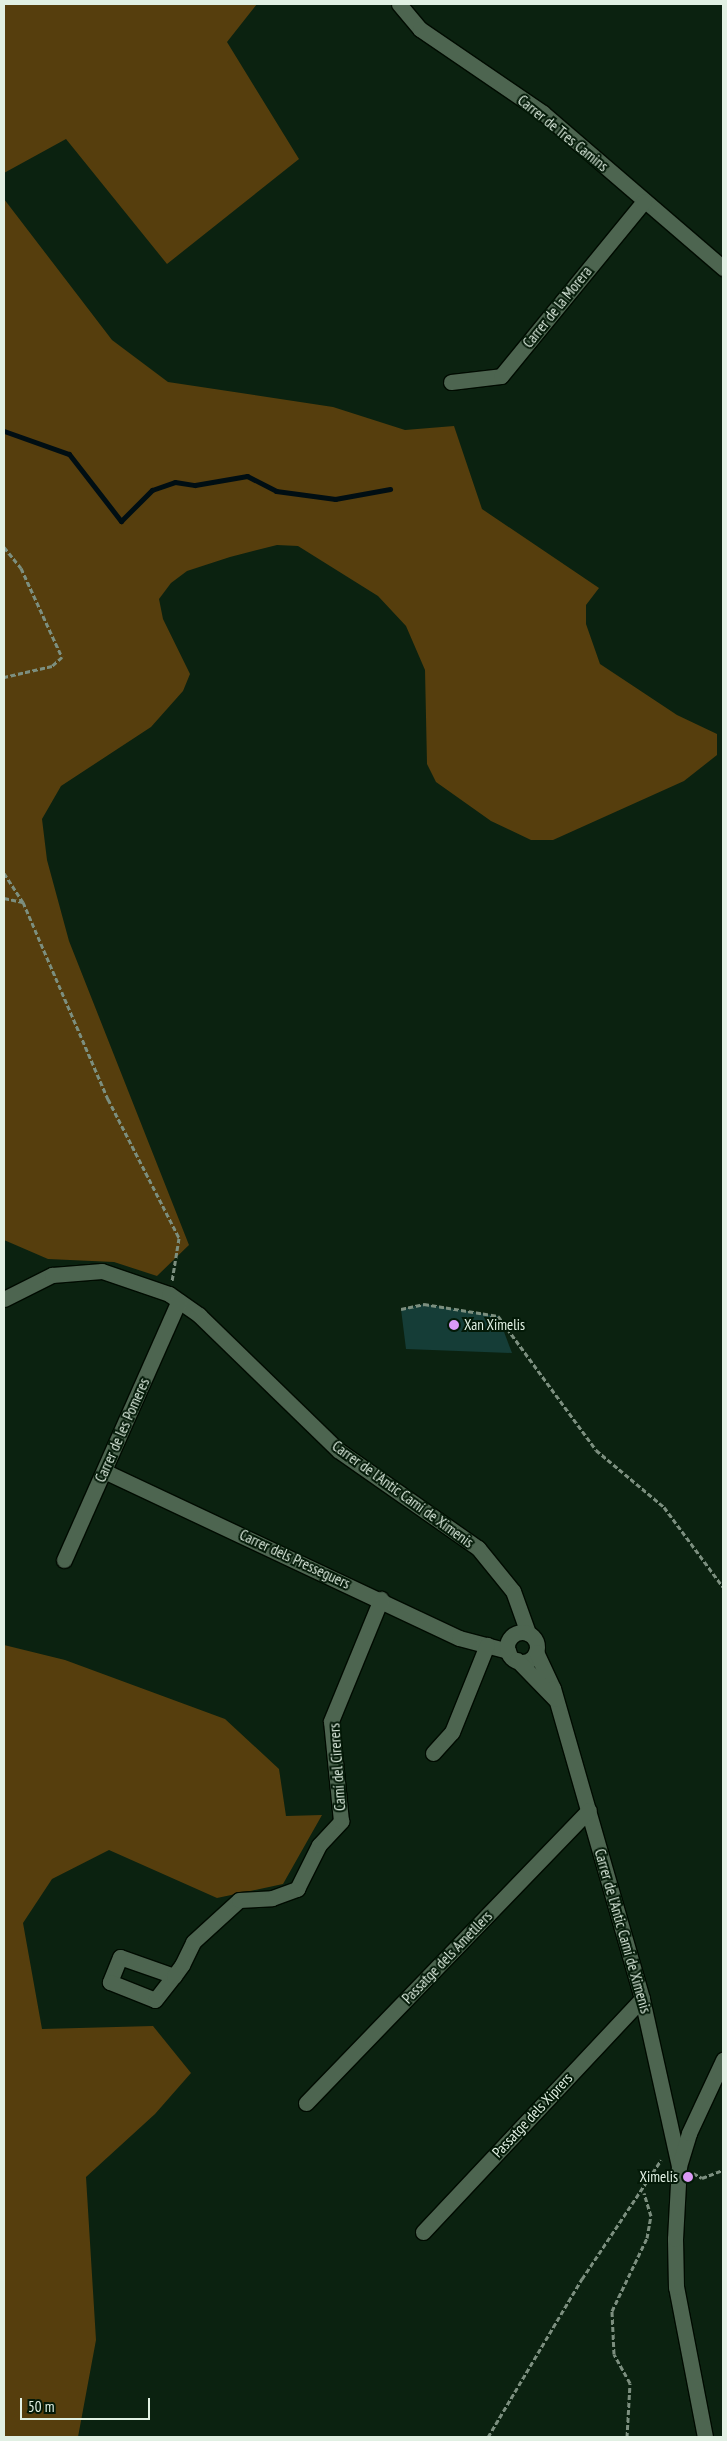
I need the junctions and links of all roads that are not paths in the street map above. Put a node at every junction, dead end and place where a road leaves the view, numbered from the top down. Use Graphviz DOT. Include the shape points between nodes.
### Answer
graph roads {
  1 [pos="399,4"];
  2 [pos="644,200"];
  3 [pos="723,268"];
  4 [pos="451,382"];
  5 [pos="174,1297"];
  6 [pos="4,1299"];
  7 [pos="104,1471"];
  8 [pos="64,1560"];
  9 [pos="512,1592"];
  10 [pos="381,1599"];
  11 [pos="528,1633"];
  12 [pos="487,1645"];
  13 [pos="511,1646"];
  14 [pos="536,1652"];
  15 [pos="555,1699"];
  16 [pos="433,1753"];
  17 [pos="589,1810"];
  18 [pos="174,1976"];
  19 [pos="642,1999"];
  20 [pos="723,2060"];
  21 [pos="306,2104"];
  22 [pos="679,2166"];
  23 [pos="423,2232"];
  24 [pos="705,2437"];
  1 -- 2 [label="street, Carrer de Tres Camins" via="420,29 543,114"];
  2 -- 3 [label="street, Carrer de Tres Camins"];
  2 -- 4 [label="street, Carrer de la Morera" via="501,376"];
  5 -- 6 [label="street" via="102,1271 52,1275"];
  5 -- 7 [label="street, Carrer de les Pomeres"];
  5 -- 9 [label="street, Carrer de l'Antic Camí de Ximenis" via="338,1450 478,1548"];
  7 -- 8 [label="street, Carrer de les Pomeres"];
  7 -- 10 [label="street, Carrer dels Presseguers"];
  9 -- 11 [label="street, Carrer de l'Antic Camí de Ximenis"];
  9 -- 13 [label="street"];
  10 -- 12 [label="street, Carrer dels Presseguers" via="459,1638"];
  10 -- 18 [label="street, Camí del Cirerers" via="331,1720 341,1821 319,1845 297,1889 272,1898 239,1900 193,1942"];
  11 -- 13 [label="street"];
  11 -- 14 [label="street, Carrer de l'Antic Camí de Ximenis" via="534,1639"];
  12 -- 13 [label="street, Carrer dels Presseguers"];
  12 -- 16 [label="street" via="452,1732"];
  13 -- 14 [label="street" via="526,1661"];
  13 -- 15 [label="street, Carrer de l'Antic Camí de Ximenis"];
  14 -- 15 [label="street, Carrer de l'Antic Camí de Ximenis"];
  15 -- 17 [label="street, Carrer de l'Antic Camí de Ximenis"];
  17 -- 19 [label="street, Carrer de l'Antic Camí de Ximenis"];
  17 -- 21 [label="street, Passatge dels Ametllers"];
  19 -- 22 [label="street, Carrer de l'Antic Camí de Ximenis"];
  19 -- 23 [label="street, Passatge dels Xiprers"];
  20 -- 22 [label="street" via="689,2133"];
  22 -- 24 [label="street" via="676,2287"];
}
